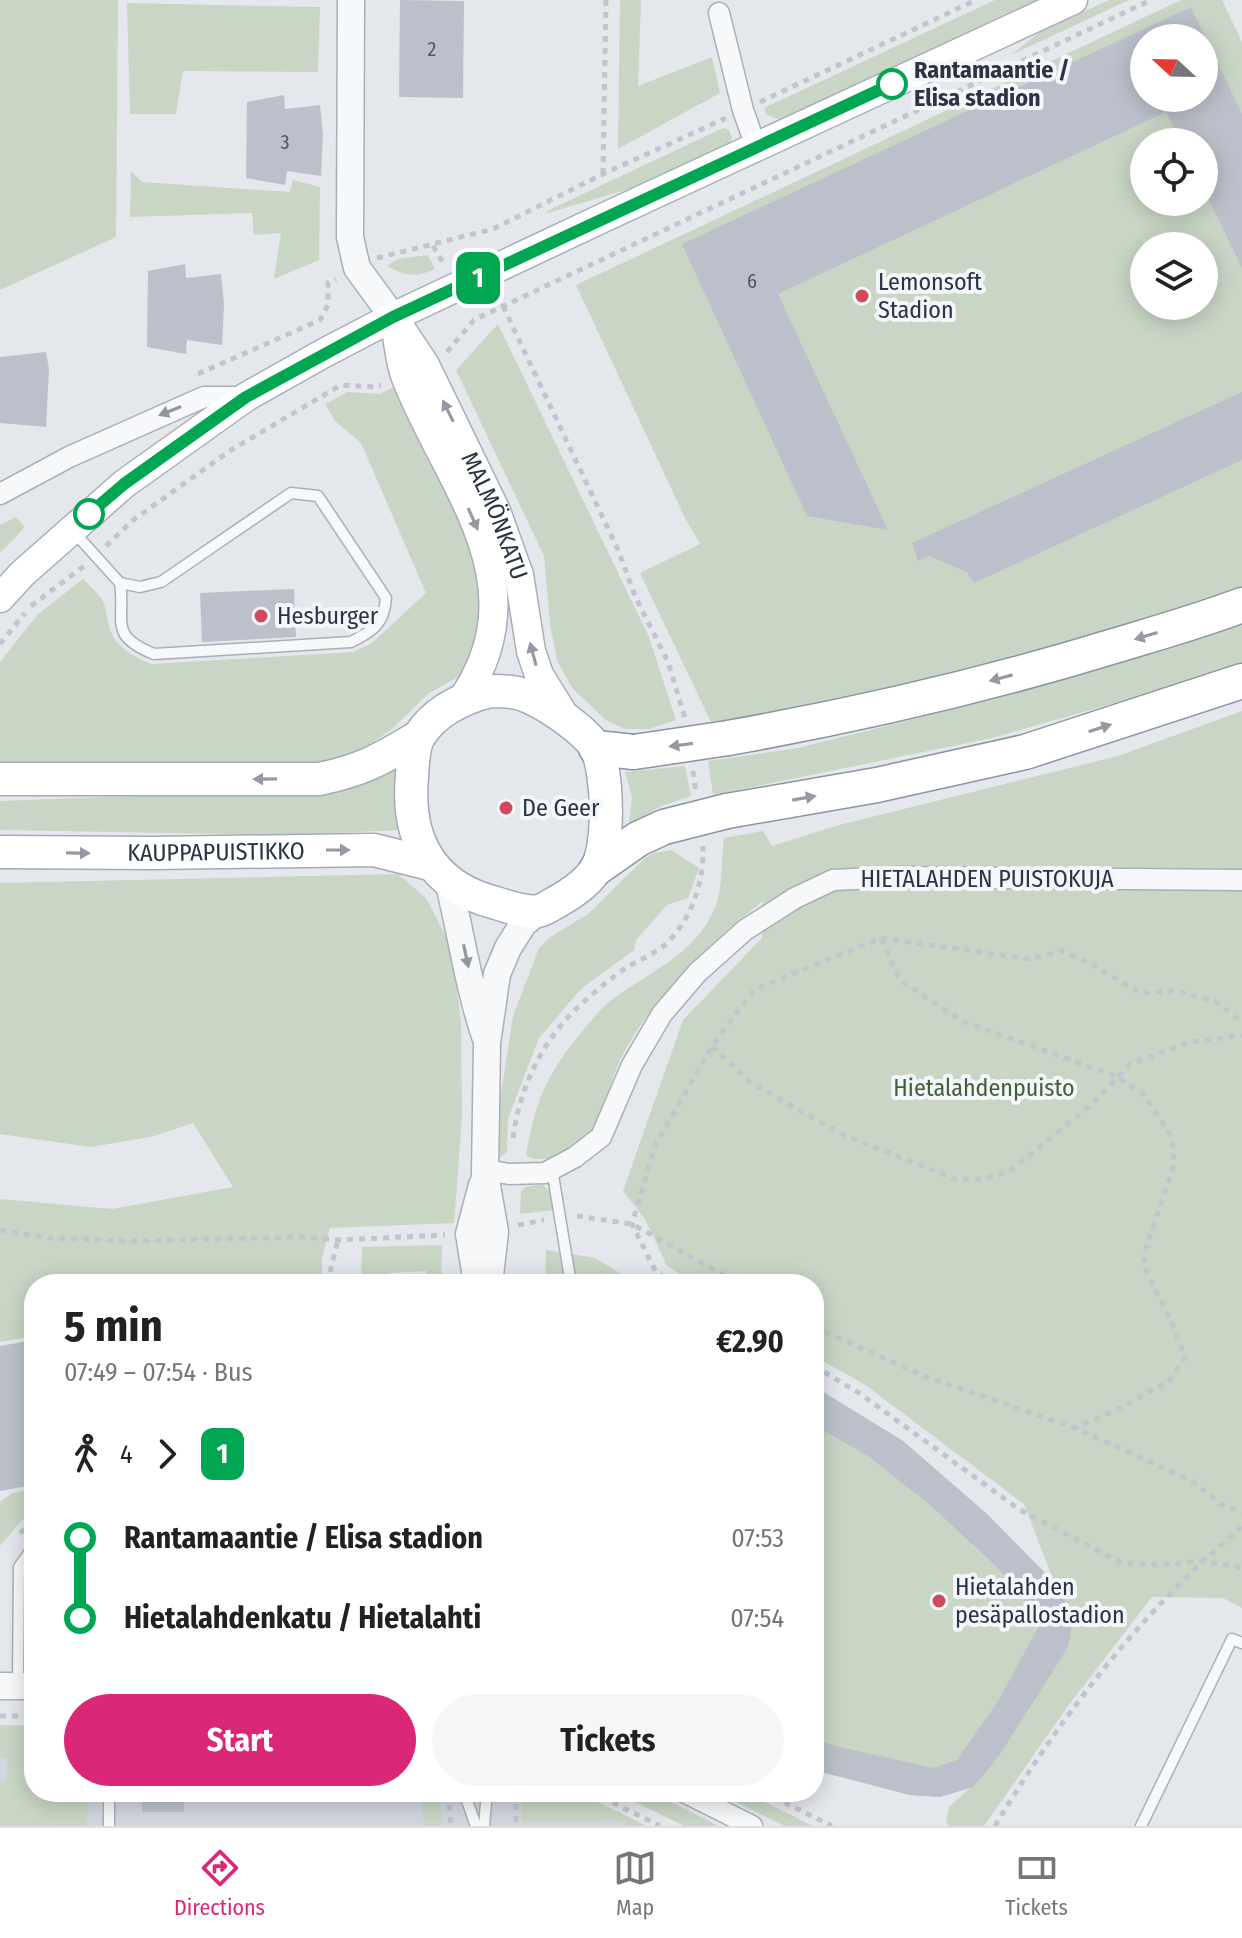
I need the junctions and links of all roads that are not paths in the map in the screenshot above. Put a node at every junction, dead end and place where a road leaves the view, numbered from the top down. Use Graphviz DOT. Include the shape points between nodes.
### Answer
graph roads {
  1 [pos="351,0"];
  2 [pos="1073,0"];
  3 [pos="719,13"];
  4 [pos="756,147"];
  5 [pos="393,317"];
  6 [pos="415,371"];
  7 [pos="246,397"];
  8 [pos="0,494"];
  9 [pos="71,529"];
  10 [pos="120,583"];
  11 [pos="0,598"];
  12 [pos="1242,605"];
  13 [pos="1242,681"];
  14 [pos="464,697"];
  15 [pos="569,723"];
  16 [pos="418,737"];
  17 [pos="596,748"];
  18 [pos="0,779"];
  19 [pos="0,852"];
  20 [pos="598,867"];
  21 [pos="439,872"];
  22 [pos="1242,880"];
  23 [pos="539,911"];
  24 [pos="487,1043"];
  25 [pos="552,1169"];
  26 [pos="485,1172"];
  27 [pos="475,1274"];
  28 [pos="490,1274"];
  29 [pos="569,1274"];
  30 [pos="24,1560"];
  31 [pos="1242,1643"];
  32 [pos="17,1686"];
  33 [pos="109,1802"];
  34 [pos="468,1802"];
  35 [pos="486,1802"];
  36 [pos="704,1802"];
  37 [pos="109,1826"];
  38 [pos="476,1826"];
  39 [pos="484,1826"];
  40 [pos="752,1826"];
  41 [pos="1141,1826"];
  1 -- 5 [label="street, MALMÖNKATU" via="350,237 357,268"];
  2 -- 4 [label="main road"];
  3 -- 4 [label="street"];
  4 -- 5 [label="main road"];
  5 -- 6 [label="main road, MALMÖNKATU"];
  5 -- 7 [label="main road"];
  6 -- 14 [label="main road, MALMÖNKATU, one-way" via="493,577 491,637 480,673"];
  15 -- 6 [label="main road, MALMÖNKATU, one-way" via="539,675 512,548 496,511"];
  7 -- 8 [label="street, one-way" via="204,397"];
  7 -- 9 [label="main road" via="124,484"];
  9 -- 10 [label="lane"];
  9 -- 11 [label="main road"];
  10 -- 10 [label="lane" via="140,587 161,582 291,493 318,496 386,598 384,616 351,642 154,654 127,637 119,622"];
  12 -- 17 [label="highway, one-way, bridge" via="978,685 821,721 634,752"];
  20 -- 13 [label="highway, one-way, bridge" via="664,827 1025,752"];
  14 -- 15 [label="main road" via="511,691"];
  14 -- 16 [label="main road"];
  15 -- 17 [label="main road"];
  16 -- 18 [label="main road, one-way" via="361,769 319,779"];
  16 -- 21 [label="main road" via="410,801 416,833"];
  17 -- 20 [label="main road" via="607,824"];
  19 -- 21 [label="main road, KAUPPAPUISTIKKO, one-way" via="374,850"];
  20 -- 23 [label="main road" via="574,890"];
  21 -- 23 [label="main road" via="481,899"];
  21 -- 24 [label="street, one-way"];
  22 -- 25 [label="street, HIETALAHDEN PUISTOKUJA" via="833,880 745,930 697,973 662,1014 632,1065 601,1137"];
  23 -- 24 [label="street" via="523,924 497,974"];
  24 -- 26 [label="street"];
  25 -- 26 [label="street, HIETALAHDEN PUISTOKUJA"];
  25 -- 29 [label="lane"];
  26 -- 27 [label="street" via="469,1234"];
  26 -- 28 [label="street" via="495,1232"];
  30 -- 32 [label="lane" via="19,1567"];
  31 -- 41 [label="lane" via="1232,1639"];
  33 -- 37 [label="lane"];
  34 -- 38 [label="lane"];
  35 -- 39 [label="lane"];
  36 -- 40 [label="street"];
}
